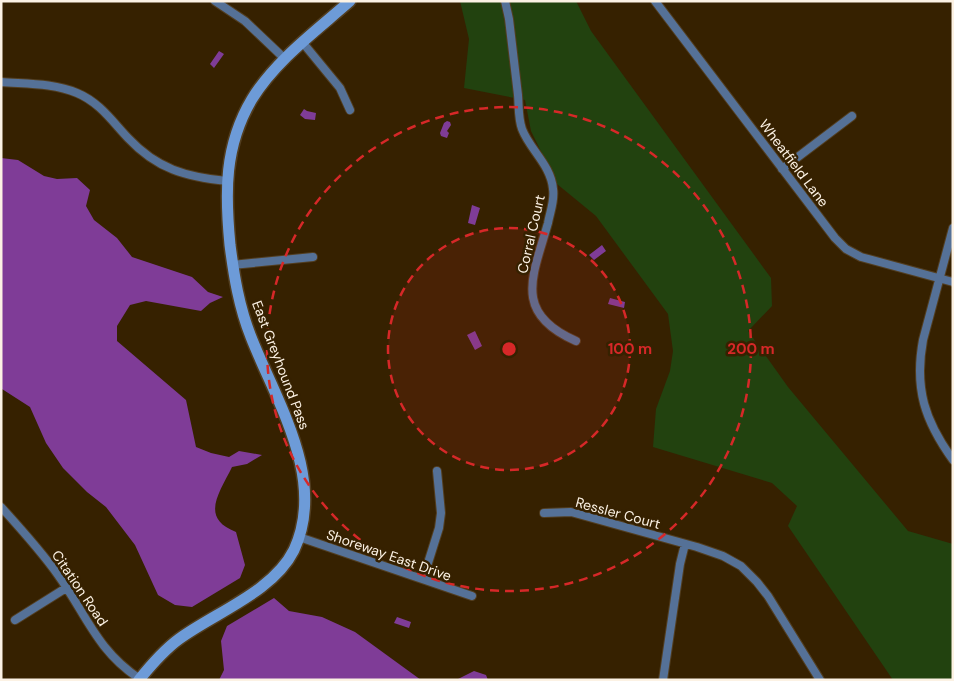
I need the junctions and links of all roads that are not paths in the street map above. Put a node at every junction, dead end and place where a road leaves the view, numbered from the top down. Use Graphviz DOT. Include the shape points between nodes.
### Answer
graph roads {
  1 [pos="215,1"];
  2 [pos="350,1"];
  3 [pos="505,1"];
  4 [pos="655,1"];
  5 [pos="303,43"];
  6 [pos="285,59"];
  7 [pos="1,82"];
  8 [pos="350,110"];
  9 [pos="852,116"];
  10 [pos="782,169"];
  11 [pos="227,181"];
  12 [pos="953,228"];
  13 [pos="312,257"];
  14 [pos="232,265"];
  15 [pos="939,279"];
  16 [pos="953,282"];
  17 [pos="576,341"];
  18 [pos="953,460"];
  19 [pos="437,472"];
  20 [pos="1,507"];
  21 [pos="544,513"];
  22 [pos="299,537"];
  23 [pos="685,544"];
  24 [pos="423,579"];
  25 [pos="66,588"];
  26 [pos="472,596"];
  27 [pos="15,620"];
  28 [pos="140,679"];
  29 [pos="663,680"];
  30 [pos="820,680"];
  1 -- 6 [label="street" via="245,21"];
  2 -- 5 [label="street, East Greyhound Pass"];
  3 -- 17 [label="street, Corral Court" via="522,128 546,168 553,188 552,206 532,281 533,298 547,325"];
  4 -- 10 [label="street, Wheatfield Lane"];
  5 -- 6 [label="street, East Greyhound Pass"];
  5 -- 8 [label="street" via="340,88"];
  6 -- 11 [label="street, East Greyhound Pass" via="261,86 244,114 231,150"];
  7 -- 11 [label="street" via="77,93 100,107 143,153 161,165 186,176"];
  9 -- 10 [label="street"];
  10 -- 15 [label="street, Wheatfield Lane" via="835,238 852,253"];
  11 -- 14 [label="street, East Greyhound Pass" via="226,208"];
  12 -- 15 [label="street"];
  13 -- 14 [label="street"];
  14 -- 22 [label="street, East Greyhound Pass" via="250,335 297,447 305,489"];
  15 -- 16 [label="street, Wheatfield Lane"];
  15 -- 18 [label="street" via="920,358 920,387 931,426"];
  19 -- 24 [label="street" via="441,513"];
  20 -- 25 [label="street, Citation Road" via="39,550"];
  21 -- 23 [label="street, Ressler Court" via="571,512"];
  22 -- 24 [label="street, Shoreway East Drive"];
  22 -- 28 [label="street, East Greyhound Pass" via="284,566 266,585 177,640"];
  23 -- 29 [label="street"];
  23 -- 30 [label="street, Ressler Court" via="723,556 741,566 757,582"];
  24 -- 26 [label="street, Shoreway East Drive"];
  25 -- 27 [label="street"];
  25 -- 28 [label="street, Citation Road" via="110,656"];
}
